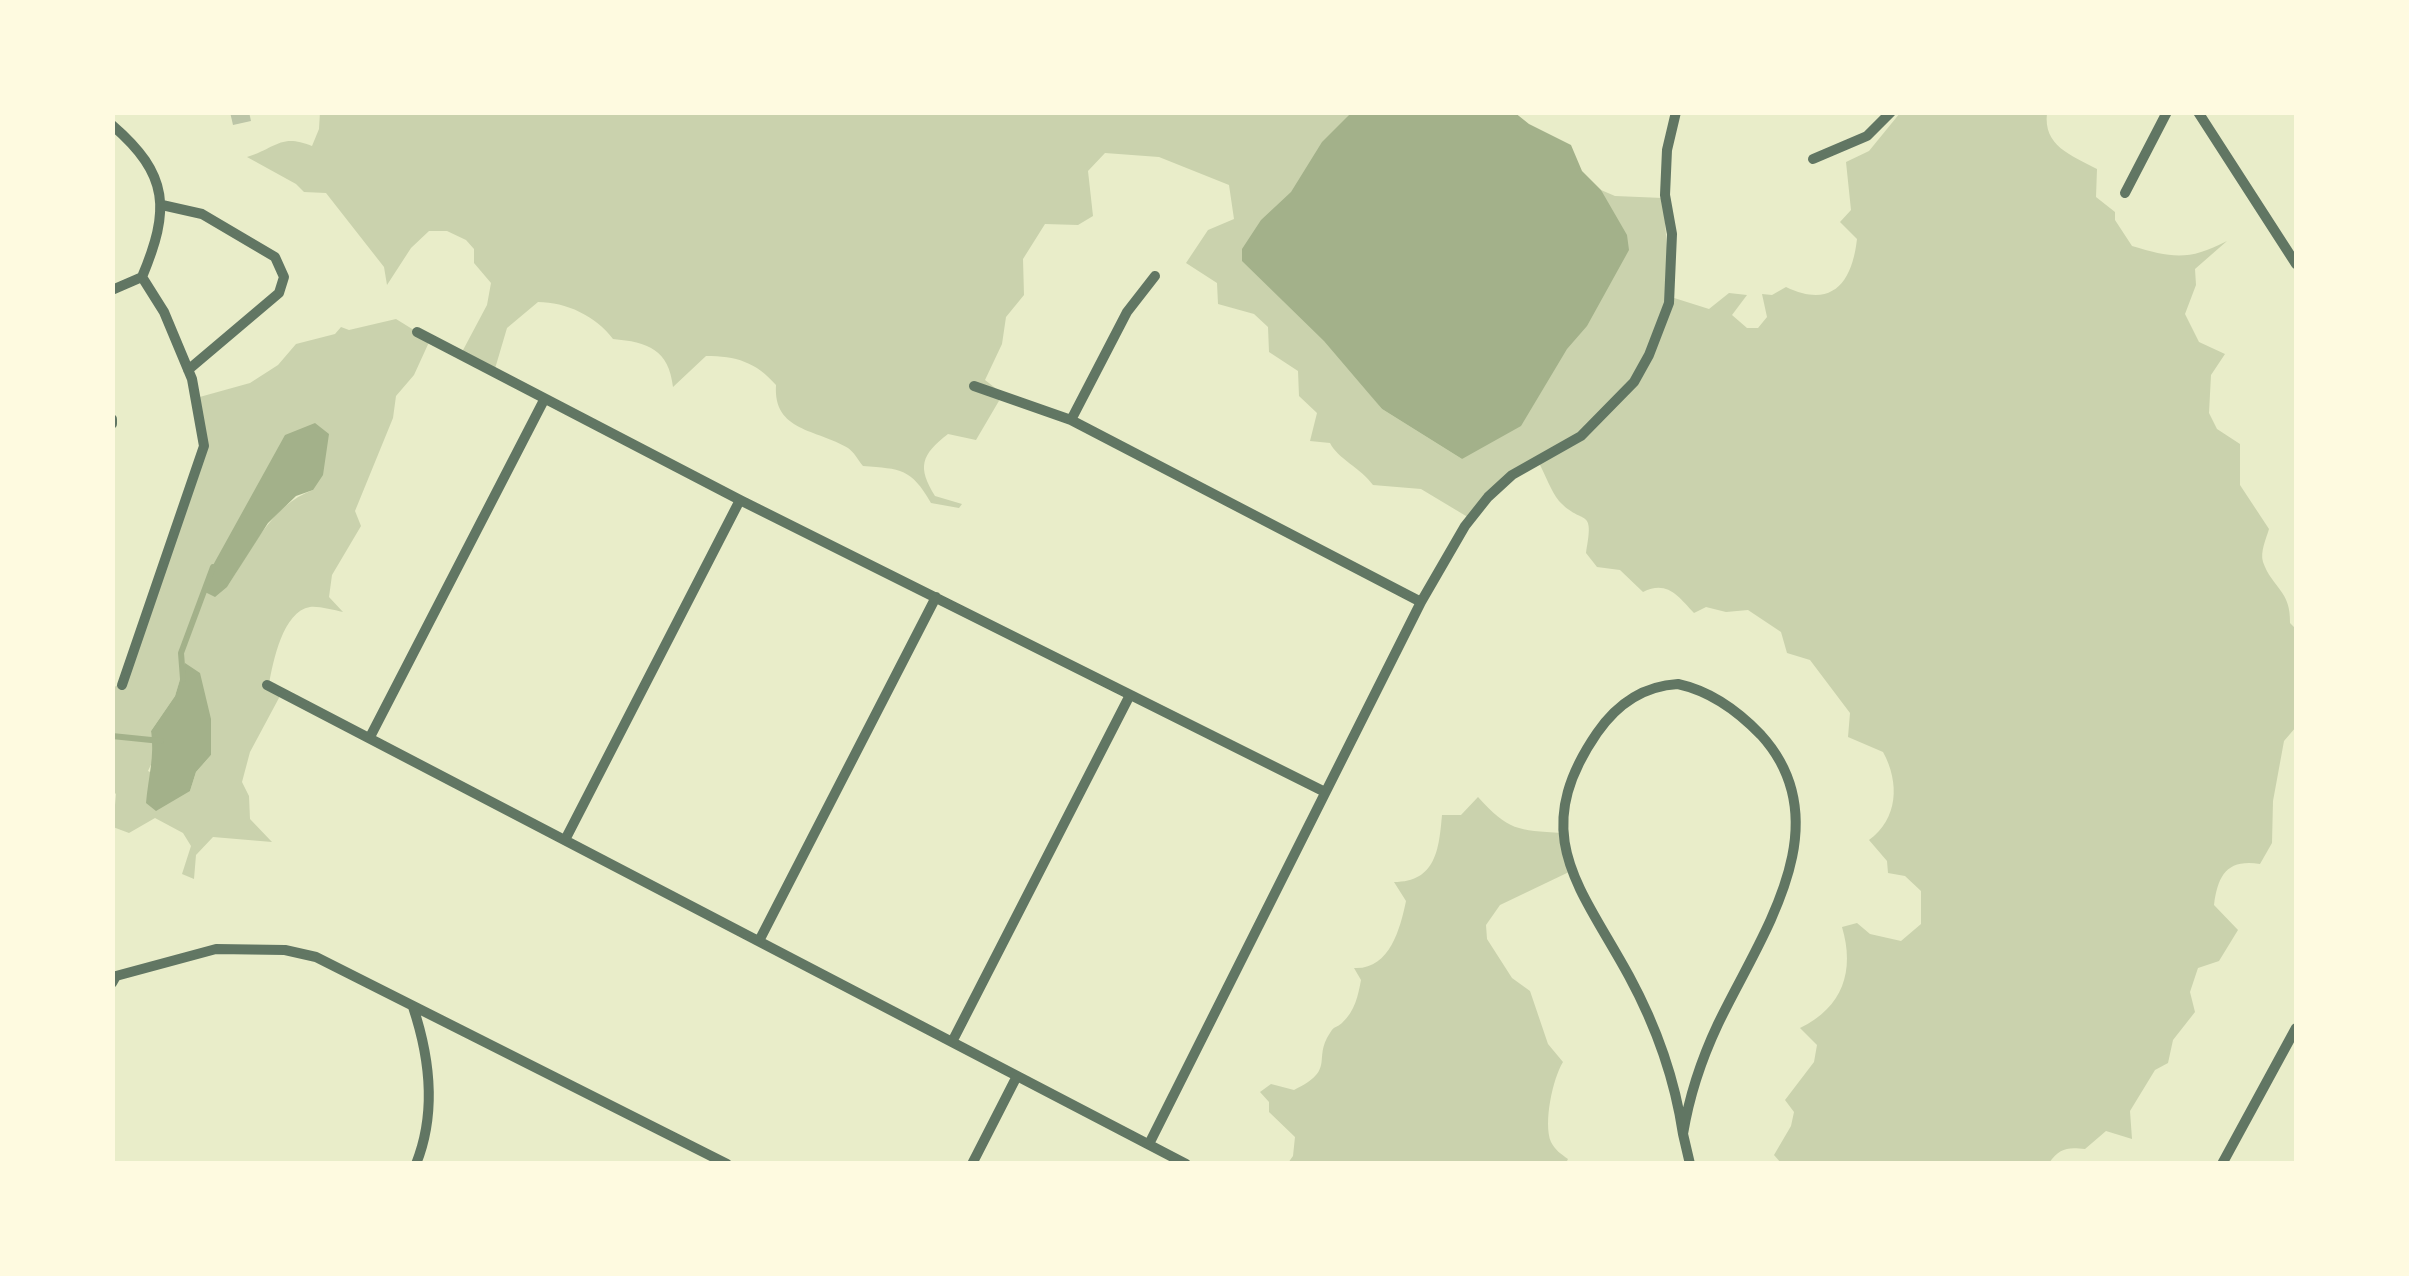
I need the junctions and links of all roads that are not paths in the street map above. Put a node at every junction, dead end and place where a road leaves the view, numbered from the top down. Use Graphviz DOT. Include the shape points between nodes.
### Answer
graph roads {
  1 [pos="1676,112"];
  2 [pos="1891,112"];
  3 [pos="2167,112"];
  4 [pos="2198,112"];
  5 [pos="112,124"];
  6 [pos="1813,159"];
  7 [pos="2125,193"];
  8 [pos="162,204"];
  9 [pos="2296,264"];
  10 [pos="142,276"];
  11 [pos="1155,276"];
  12 [pos="112,290"];
  13 [pos="417,332"];
  14 [pos="188,370"];
  15 [pos="974,386"];
  16 [pos="544,400"];
  17 [pos="1071,420"];
  18 [pos="740,500"];
  19 [pos="936,597"];
  20 [pos="1422,602"];
  21 [pos="122,685"];
  22 [pos="267,685"];
  23 [pos="1130,695"];
  24 [pos="370,737"];
  25 [pos="1325,792"];
  26 [pos="566,838"];
  27 [pos="760,940"];
  28 [pos="114,976"];
  29 [pos="413,1007"];
  30 [pos="2296,1028"];
  31 [pos="952,1040"];
  32 [pos="1017,1076"];
  33 [pos="1683,1134"];
  34 [pos="1149,1144"];
  35 [pos="416,1164"];
  36 [pos="726,1164"];
  37 [pos="972,1164"];
  38 [pos="1186,1164"];
  39 [pos="1690,1164"];
  40 [pos="2222,1164"];
  1 -- 20 [label="street" via="1665,195 1672,234 1669,303 1649,356 1634,382 1581,436 1512,475 1488,497"];
  2 -- 6 [label="street" via="1868,136"];
  3 -- 7 [label="street"];
  4 -- 9 [label="street"];
  5 -- 8 [label="street" via="157,180"];
  8 -- 10 [label="street"];
  8 -- 14 [label="street" via="202,214 260,248 279,261 284,277 279,293"];
  10 -- 12 [label="street"];
  10 -- 14 [label="street"];
  11 -- 17 [label="street" via="1127,312"];
  13 -- 16 [label="street"];
  14 -- 21 [label="street" via="204,446"];
  15 -- 17 [label="street"];
  16 -- 18 [label="street"];
  16 -- 24 [label="street"];
  17 -- 20 [label="street"];
  18 -- 19 [label="street"];
  18 -- 26 [label="street"];
  19 -- 23 [label="street"];
  19 -- 27 [label="street"];
  20 -- 25 [label="street"];
  22 -- 24 [label="street"];
  23 -- 25 [label="street"];
  23 -- 31 [label="street"];
  24 -- 26 [label="street"];
  25 -- 34 [label="street"];
  26 -- 27 [label="street"];
  27 -- 31 [label="street"];
  28 -- 29 [label="street" via="216,949 286,950 316,957"];
  29 -- 35 [label="street" via="431,1080"];
  29 -- 36 [label="street"];
  30 -- 40 [label="street"];
  31 -- 32 [label="street"];
  32 -- 34 [label="street"];
  32 -- 37 [label="street"];
  33 -- 33 [label="street" via="1716,1029 1784,888 1796,842 1796,806 1789,777 1752,726 1704,690 1678,684 1656,685 1628,699 1602,726 1576,771 1562,840 1579,892 1650,1022"];
  33 -- 39 [label="street"];
  34 -- 38 [label="street"];
}
